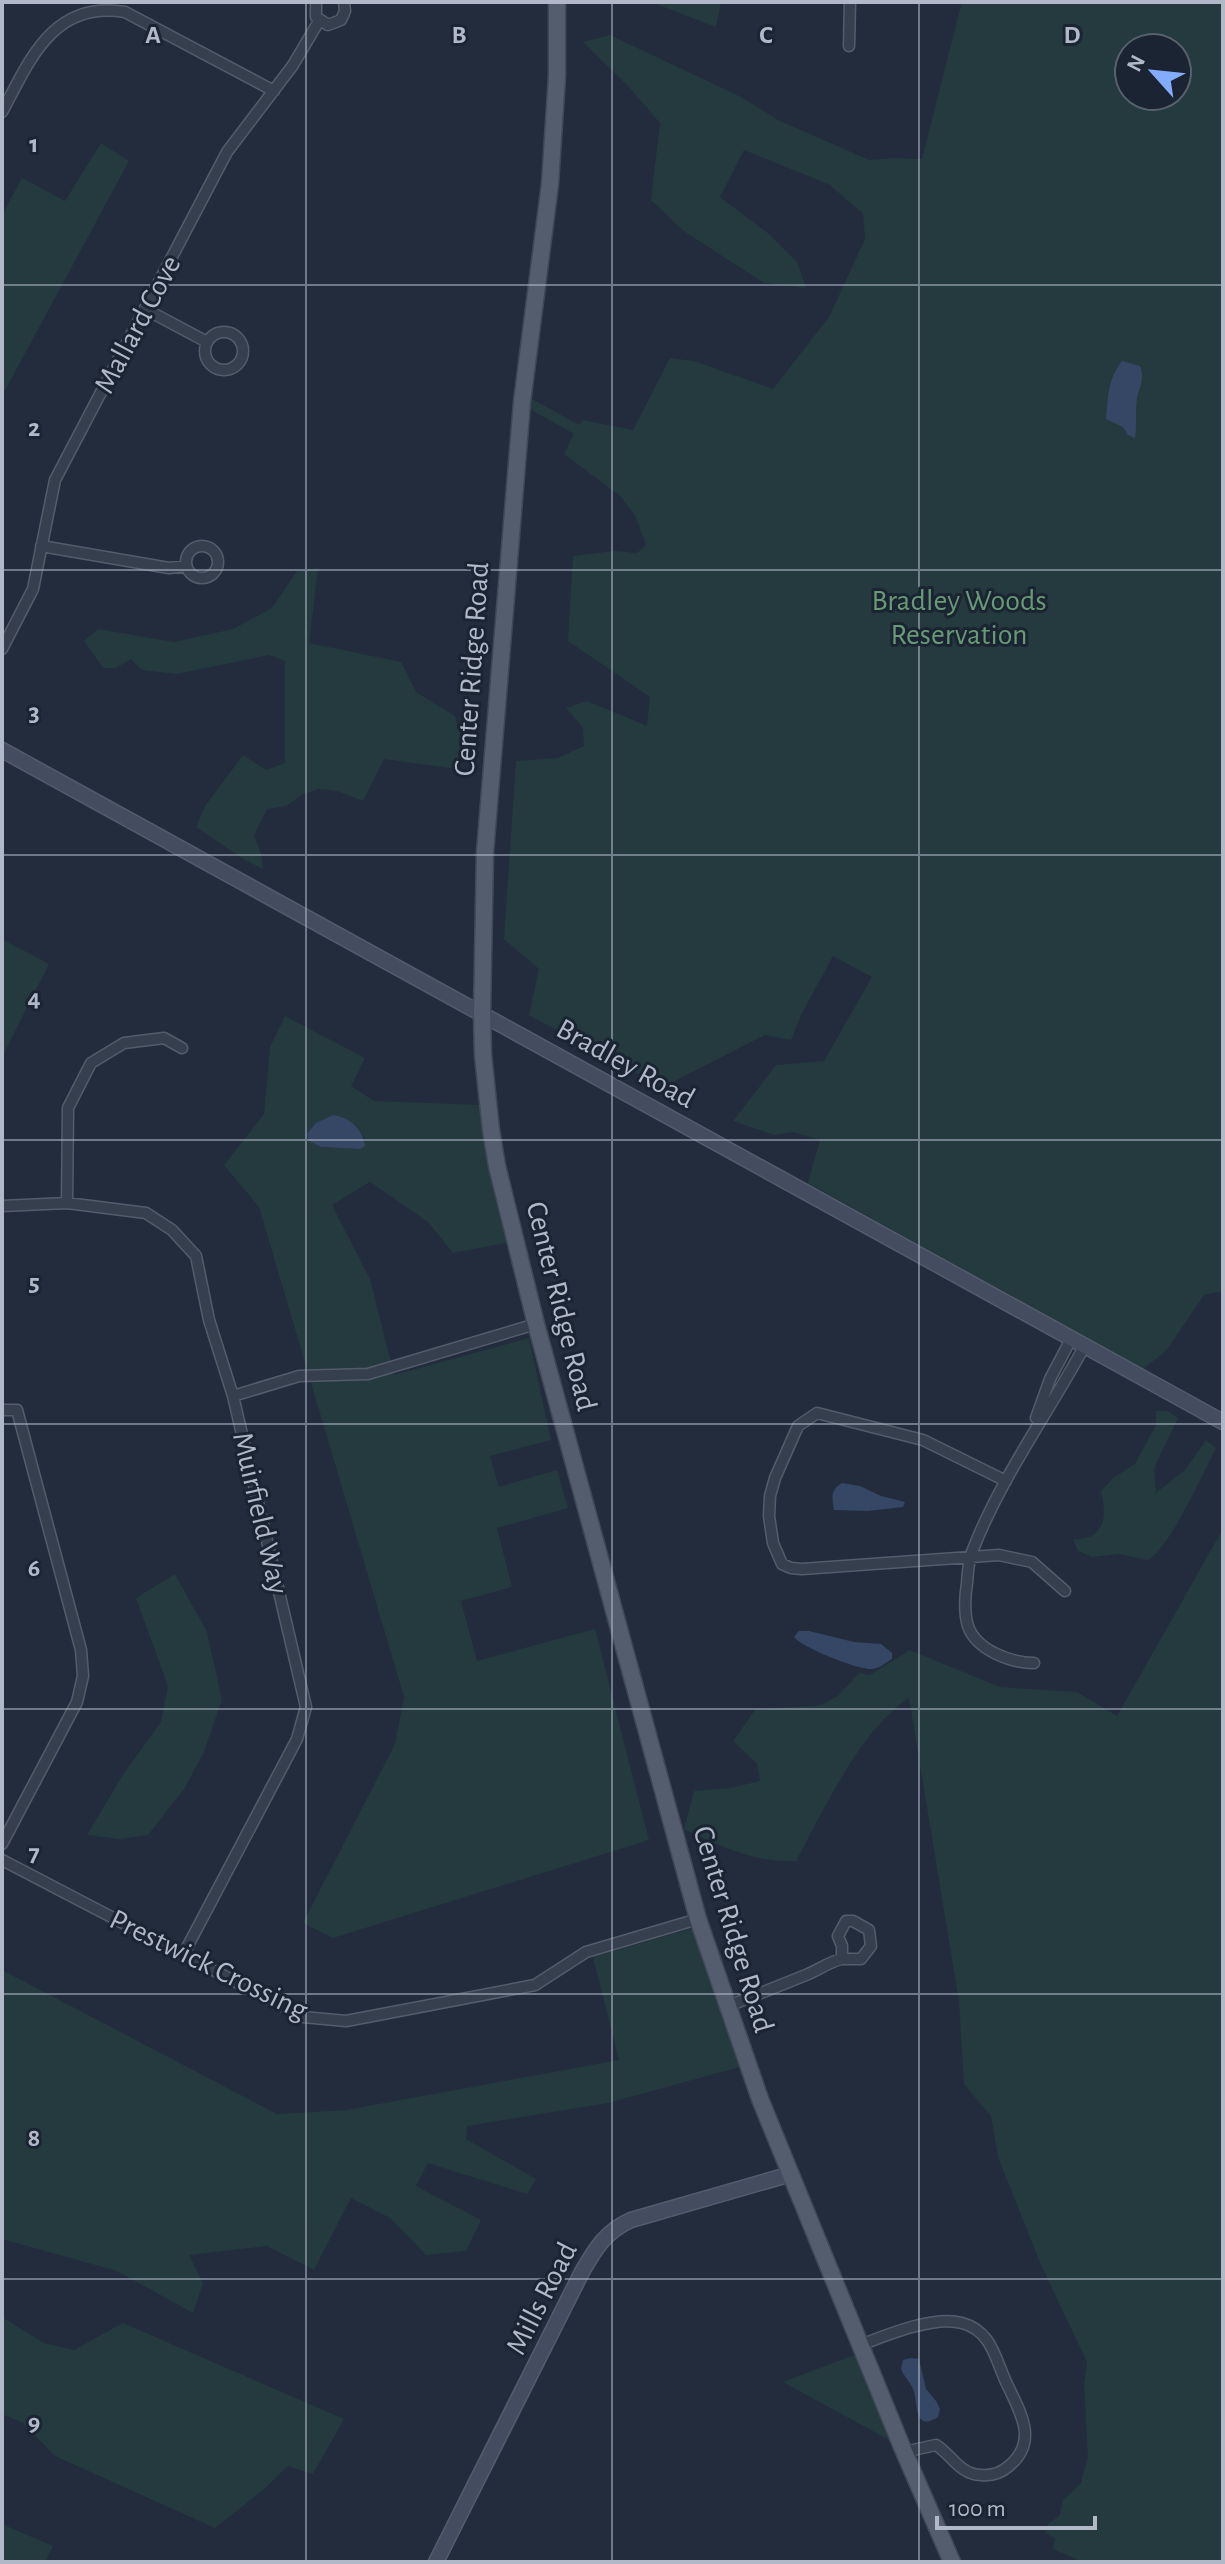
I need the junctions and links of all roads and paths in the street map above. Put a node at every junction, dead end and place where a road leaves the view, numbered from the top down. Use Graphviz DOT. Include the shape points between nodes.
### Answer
graph roads {
  1 [pos="316,2"];
  2 [pos="344,2"];
  3 [pos="557,2"];
  4 [pos="850,2"];
  5 [pos="110,5"];
  6 [pos="319,21"];
  7 [pos="849,46"];
  8 [pos="274,91"];
  9 [pos="2,112"];
  10 [pos="145,309"];
  11 [pos="207,342"];
  12 [pos="41,546"];
  13 [pos="186,566"];
  14 [pos="2,649"];
  15 [pos="2,750"];
  16 [pos="482,1013"];
  17 [pos="182,1048"];
  18 [pos="67,1203"];
  19 [pos="2,1206"];
  20 [pos="536,1324"];
  21 [pos="1077,1343"];
  22 [pos="233,1396"];
  23 [pos="2,1410"];
  24 [pos="1223,1422"];
  25 [pos="1006,1481"];
  26 [pos="971,1555"];
  27 [pos="1065,1591"];
  28 [pos="1034,1663"];
  29 [pos="2,1844"];
  30 [pos="2,1860"];
  31 [pos="698,1919"];
  32 [pos="183,1955"];
  33 [pos="842,1959"];
  34 [pos="726,2007"];
  35 [pos="791,2174"];
  36 [pos="861,2345"];
  37 [pos="904,2452"];
  38 [pos="436,2562"];
  39 [pos="952,2562"];
  1 -- 6 [label="street"];
  2 -- 6 [label="street, Mallard Cove" via="341,20 328,25"];
  3 -- 16 [label="main road, Center Ridge Road" via="550,184 521,416 486,838"];
  4 -- 7 [label="street"];
  5 -- 8 [label="street"];
  5 -- 9 [label="street" via="76,13 49,29"];
  6 -- 8 [label="street, Mallard Cove"];
  8 -- 10 [label="street, Mallard Cove" via="227,152"];
  10 -- 11 [label="street"];
  10 -- 12 [label="street, Mallard Cove" via="55,480"];
  12 -- 13 [label="street" via="169,568"];
  12 -- 14 [label="street, Mallard Cove" via="31,595"];
  15 -- 16 [label="street, Bradley Road"];
  16 -- 20 [label="main road, Center Ridge Road" via="497,1166"];
  16 -- 21 [label="street, Bradley Road"];
  17 -- 18 [label="street" via="164,1038 124,1043 91,1063 68,1108"];
  18 -- 19 [label="street, Muirfield Way"];
  18 -- 22 [label="street, Muirfield Way" via="146,1213 172,1230 196,1256"];
  20 -- 22 [label="street" via="368,1374 299,1376"];
  20 -- 31 [label="main road, Center Ridge Road"];
  21 -- 24 [label="street, Bradley Road"];
  21 -- 25 [label="street" via="1050,1379"];
  22 -- 32 [label="street, Muirfield Way" via="306,1707 297,1739"];
  23 -- 29 [label="street" via="17,1410 81,1650 83,1676 77,1702"];
  25 -- 26 [label="street"];
  25 -- 26 [label="street" via="923,1440 817,1413 798,1426 770,1496 773,1543 782,1564 802,1569"];
  26 -- 27 [label="street" via="1032,1562"];
  26 -- 28 [label="street" via="965,1596 969,1628 1004,1659"];
  30 -- 32 [label="street, Prestwick Crossing"];
  31 -- 32 [label="street, Prestwick Crossing" via="586,1952 535,1985 346,2021 303,2017"];
  31 -- 34 [label="main road, Center Ridge Road"];
  33 -- 34 [label="street"];
  34 -- 35 [label="main road, Center Ridge Road"];
  35 -- 36 [label="main road, Center Ridge Road"];
  35 -- 38 [label="street, Mills Road" via="631,2220 602,2240"];
  36 -- 37 [label="main road, Center Ridge Road"];
  36 -- 37 [label="street" via="918,2326 955,2321 972,2327 994,2349 1024,2423 1021,2452 993,2475 968,2472 936,2445"];
  37 -- 39 [label="main road, Center Ridge Road"];
}
